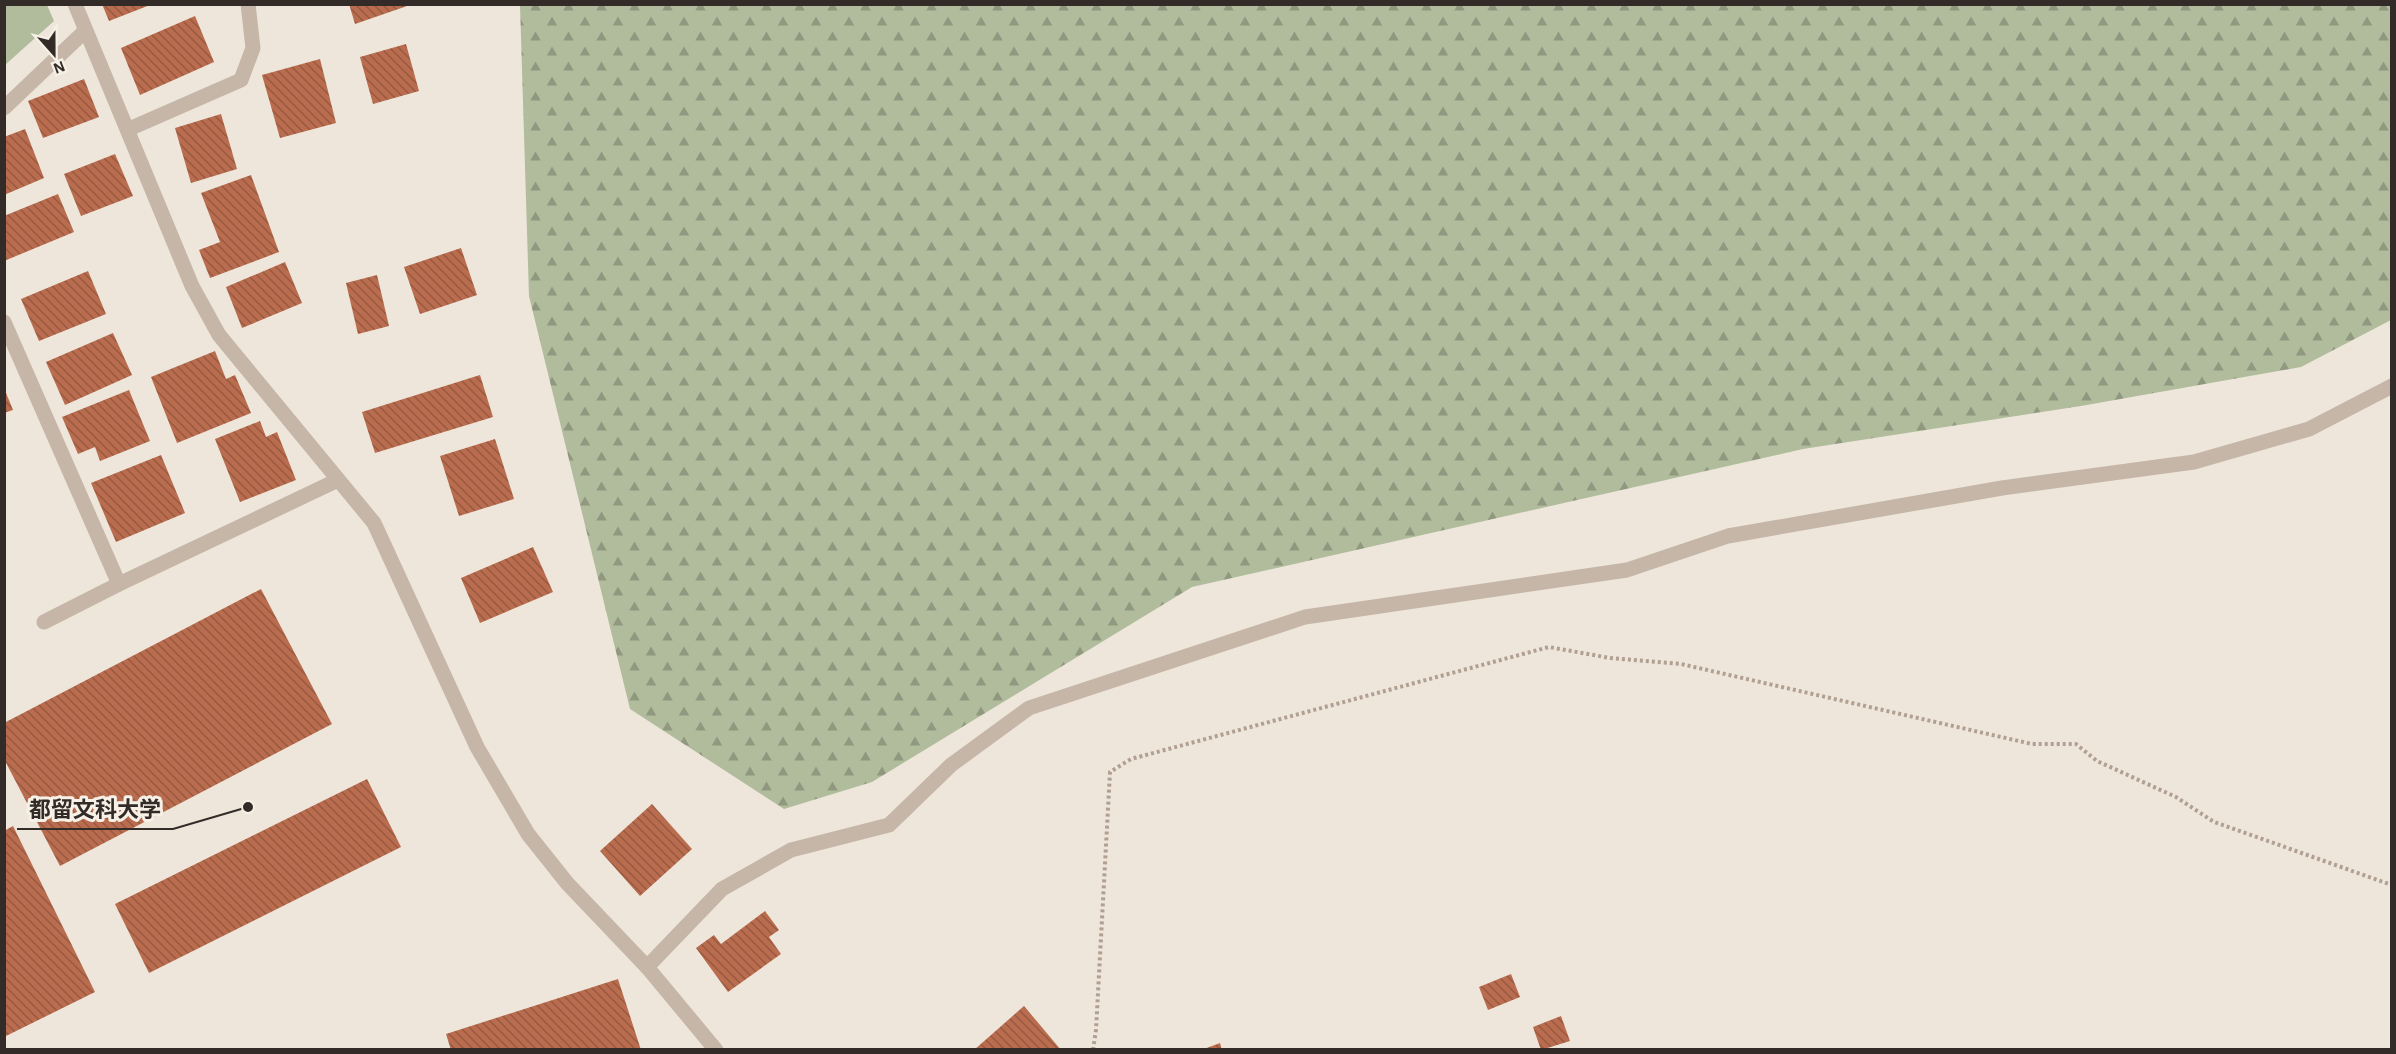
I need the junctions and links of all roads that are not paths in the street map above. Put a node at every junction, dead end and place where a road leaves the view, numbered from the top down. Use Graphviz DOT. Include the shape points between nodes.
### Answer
graph roads {
  1 [pos="75,4"];
  2 [pos="248,4"];
  3 [pos="85,31"];
  4 [pos="4,108"];
  5 [pos="129,129"];
  6 [pos="4,322"];
  7 [pos="2391,386"];
  8 [pos="338,480"];
  9 [pos="119,584"];
  10 [pos="44,622"];
  11 [pos="647,967"];
  12 [pos="716,1050"];
  1 -- 3 [label="street"];
  2 -- 5 [label="street" via="253,48 241,80"];
  3 -- 4 [label="street"];
  3 -- 5 [label="street"];
  5 -- 8 [label="street" via="192,286 219,335"];
  6 -- 9 [label="street"];
  7 -- 11 [label="street" via="2309,429 2194,462 2002,488 1728,536 1628,570 1305,617 1029,708 951,765 889,825 790,850 722,889"];
  8 -- 9 [label="street"];
  8 -- 11 [label="street" via="374,523 477,747 528,834 567,883"];
  9 -- 10 [label="street"];
  11 -- 12 [label="street"];
}
